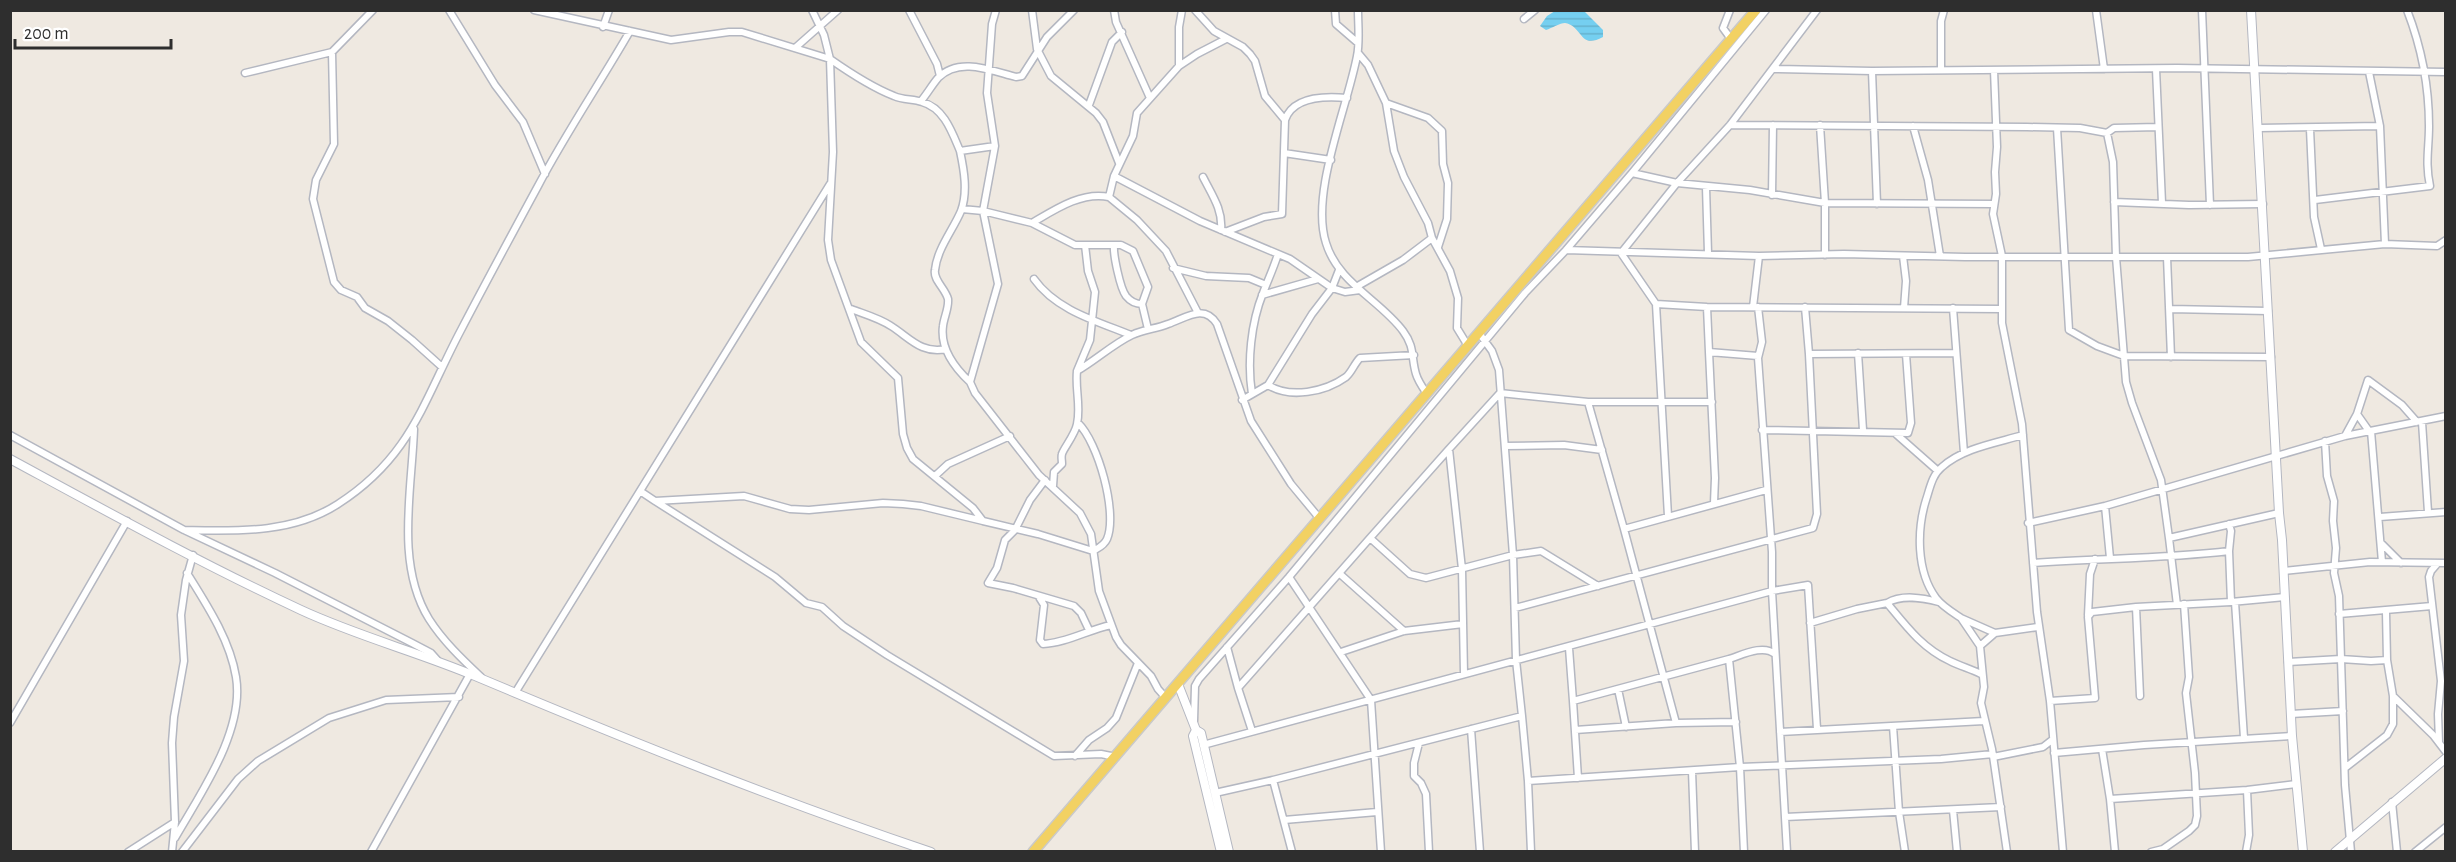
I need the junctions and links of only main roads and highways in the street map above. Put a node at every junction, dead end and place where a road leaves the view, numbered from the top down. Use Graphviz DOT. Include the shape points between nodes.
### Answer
graph roads {
  1 [pos="1756,10"];
  2 [pos="1033,852"];
  1 -- 2 [label="main road" via="1482,337 1468,346"];
}
